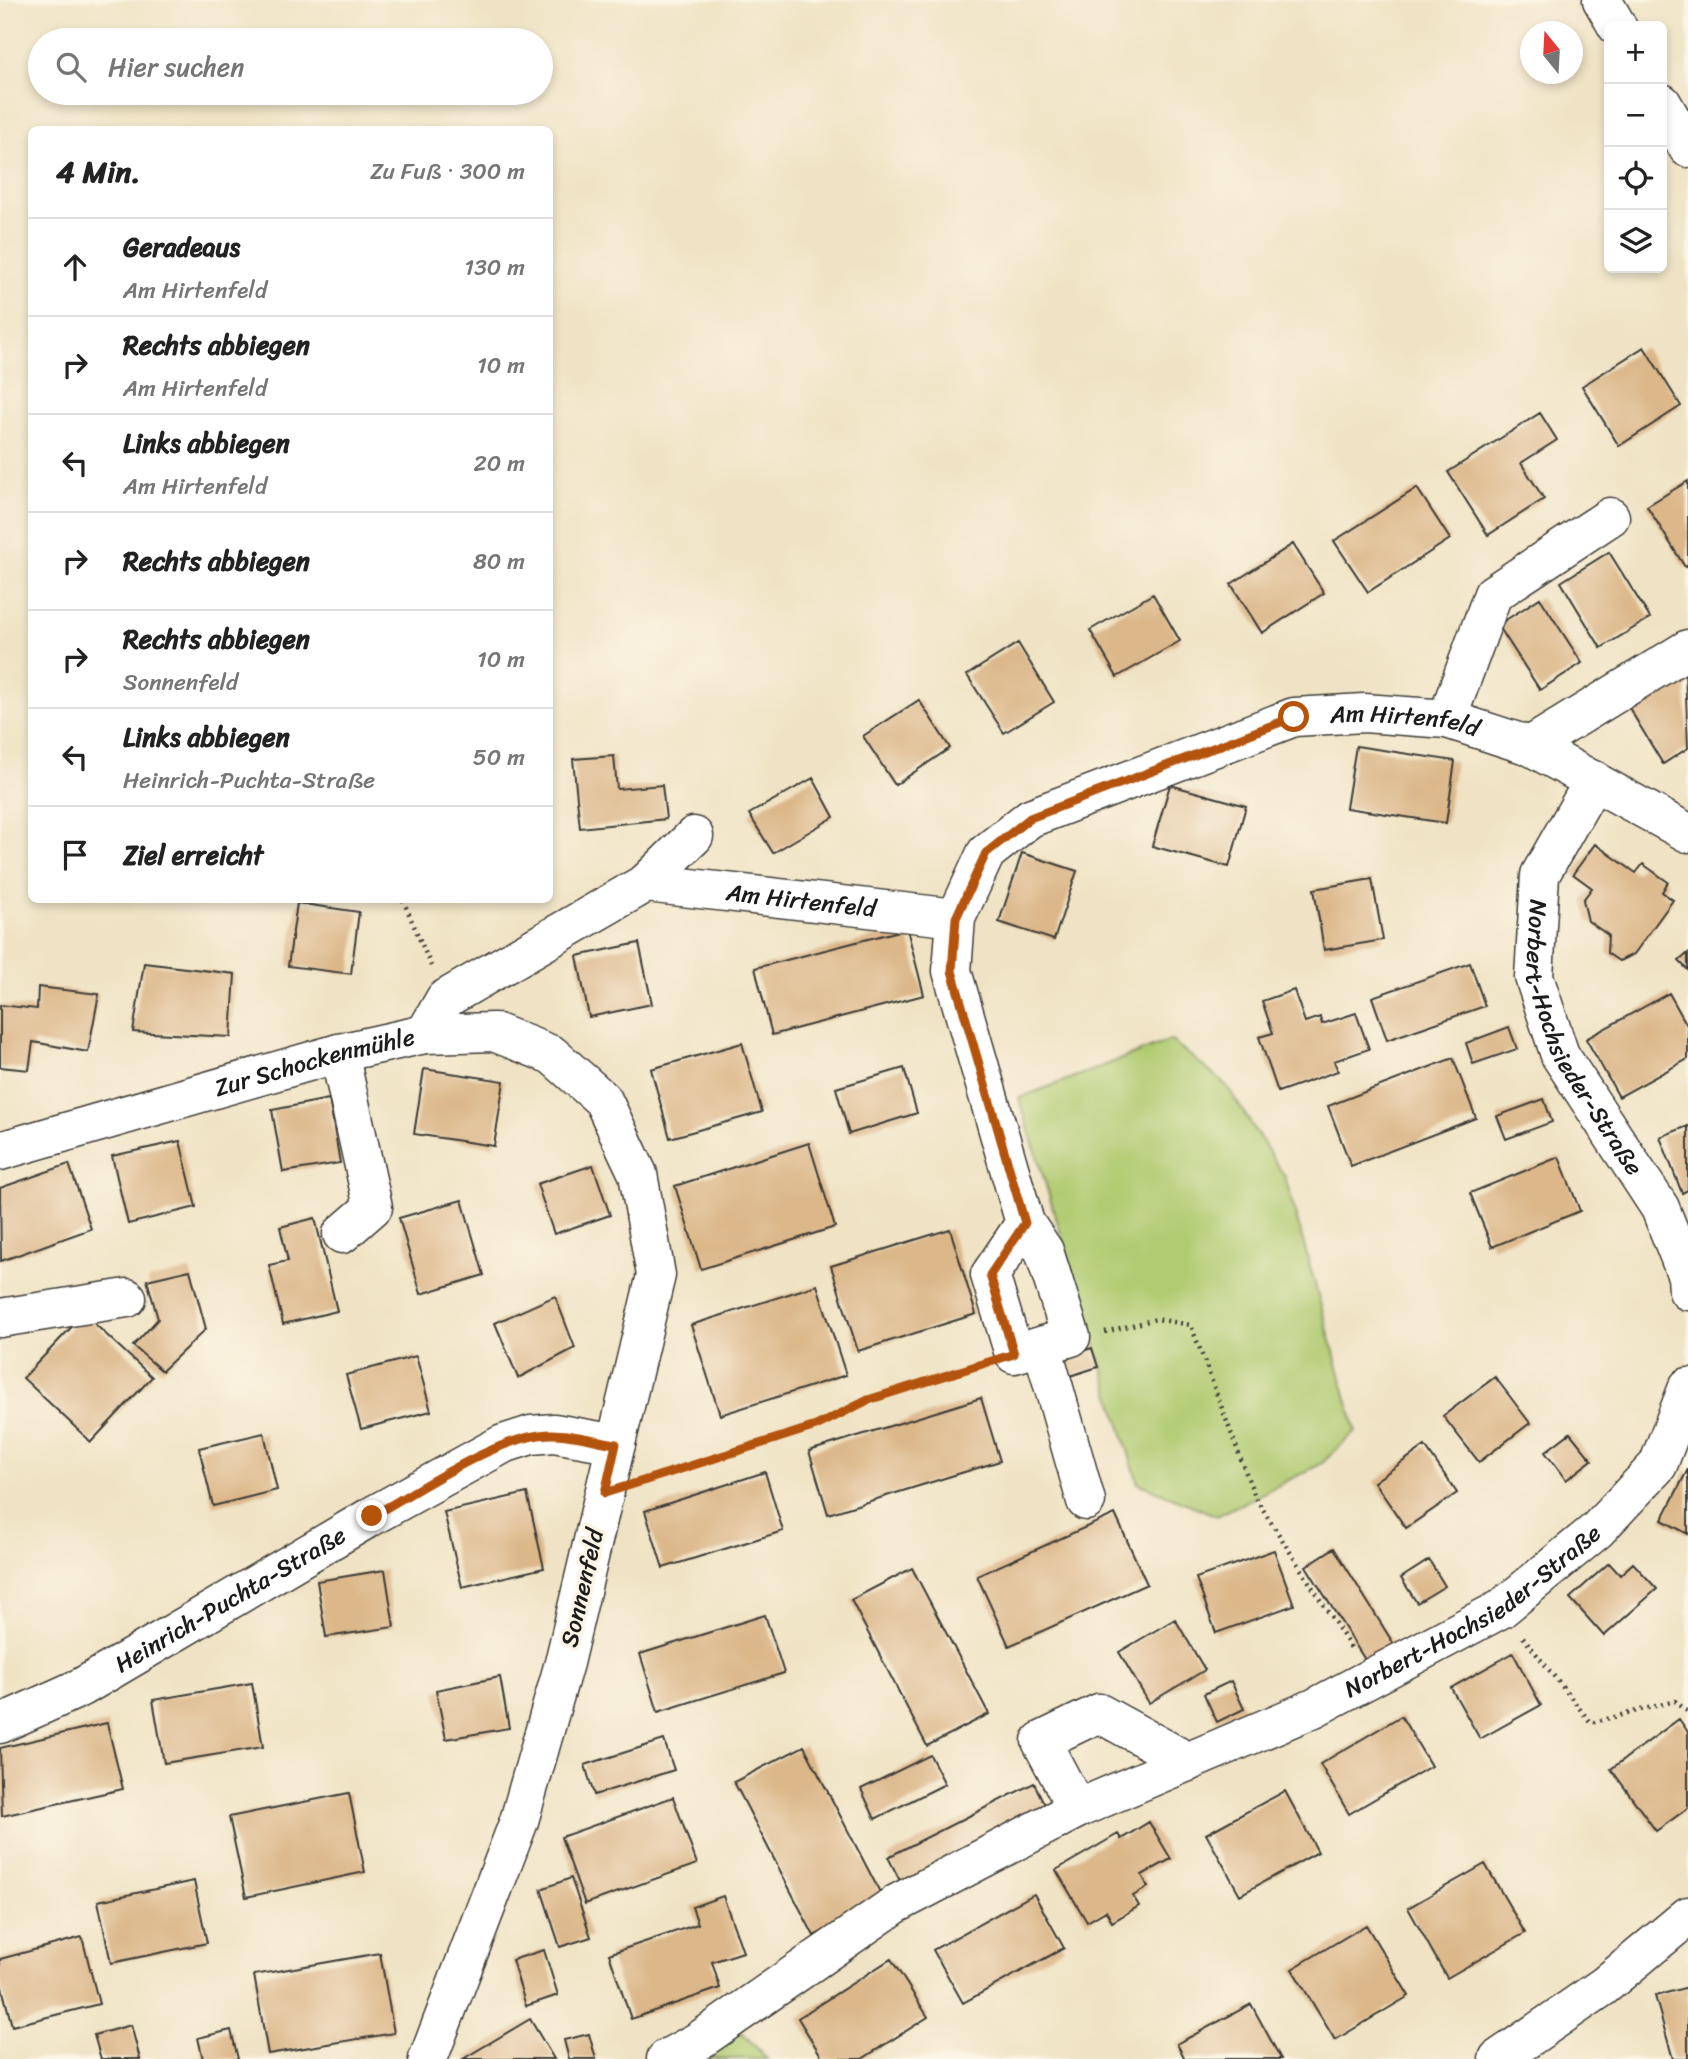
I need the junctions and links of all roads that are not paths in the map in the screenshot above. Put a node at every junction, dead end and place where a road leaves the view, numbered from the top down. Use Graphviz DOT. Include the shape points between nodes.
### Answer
graph roads {
  1 [pos="1602,0"];
  2 [pos="1614,21"];
  3 [pos="1667,112"];
  4 [pos="1688,148"];
  5 [pos="1609,517"];
  6 [pos="1688,649"];
  7 [pos="1447,719"];
  8 [pos="1530,746"];
  9 [pos="1594,780"];
  10 [pos="1682,821"];
  11 [pos="694,836"];
  12 [pos="646,883"];
  13 [pos="956,918"];
  14 [pos="425,1034"];
  15 [pos="339,1053"];
  16 [pos="0,1151"];
  17 [pos="1025,1223"];
  18 [pos="342,1234"];
  19 [pos="1688,1291"];
  20 [pos="127,1298"];
  21 [pos="0,1318"];
  22 [pos="1042,1346"];
  23 [pos="1688,1387"];
  24 [pos="616,1444"];
  25 [pos="1086,1501"];
  26 [pos="0,1724"];
  27 [pos="1188,1762"];
  28 [pos="1077,1809"];
  29 [pos="1688,1916"];
  30 [pos="428,2059"];
  31 [pos="666,2059"];
  32 [pos="1498,2059"];
  1 -- 2 [label="street"];
  3 -- 4 [label="street"];
  5 -- 7 [label="street" via="1493,594"];
  6 -- 8 [label="street"];
  7 -- 8 [label="street, Am Hirtenfeld"];
  7 -- 13 [label="street, Am Hirtenfeld" via="1364,713 1294,717 1030,818 986,853"];
  8 -- 9 [label="street, Am Hirtenfeld"];
  9 -- 10 [label="street, Am Hirtenfeld"];
  9 -- 19 [label="street, Norbert-Hochsieder-Straße" via="1540,875 1534,977 1560,1055 1660,1208 1687,1276"];
  11 -- 12 [label="street"];
  12 -- 13 [label="street, Am Hirtenfeld"];
  12 -- 14 [label="street, Zur Schockenmühle" via="445,999"];
  13 -- 17 [label="street, Am Hirtenfeld" via="952,971"];
  14 -- 15 [label="street, Zur Schockenmühle"];
  14 -- 24 [label="street, Sonnenfeld" via="494,1032 552,1055 603,1100 638,1174 656,1275"];
  15 -- 16 [label="street, Zur Schockenmühle"];
  15 -- 18 [label="street" via="373,1207"];
  17 -- 22 [label="street, Am Hirtenfeld" via="1044,1251"];
  17 -- 22 [label="street" via="990,1275"];
  20 -- 21 [label="street"];
  22 -- 25 [label="street"];
  23 -- 27 [label="street, Norbert-Hochsieder-Straße" via="1658,1465 1597,1530 1501,1609 1314,1708"];
  24 -- 26 [label="street, Heinrich-Puchta-Straße" via="554,1433 503,1444 82,1687"];
  24 -- 30 [label="street, Sonnenfeld" via="564,1663 519,1821"];
  27 -- 28 [label="street, Norbert-Hochsieder-Straße"];
  27 -- 28 [label="street" via="1099,1713 1041,1741"];
  28 -- 31 [label="street" via="896,1904"];
  29 -- 32 [label="street" via="1605,1986"];
}
